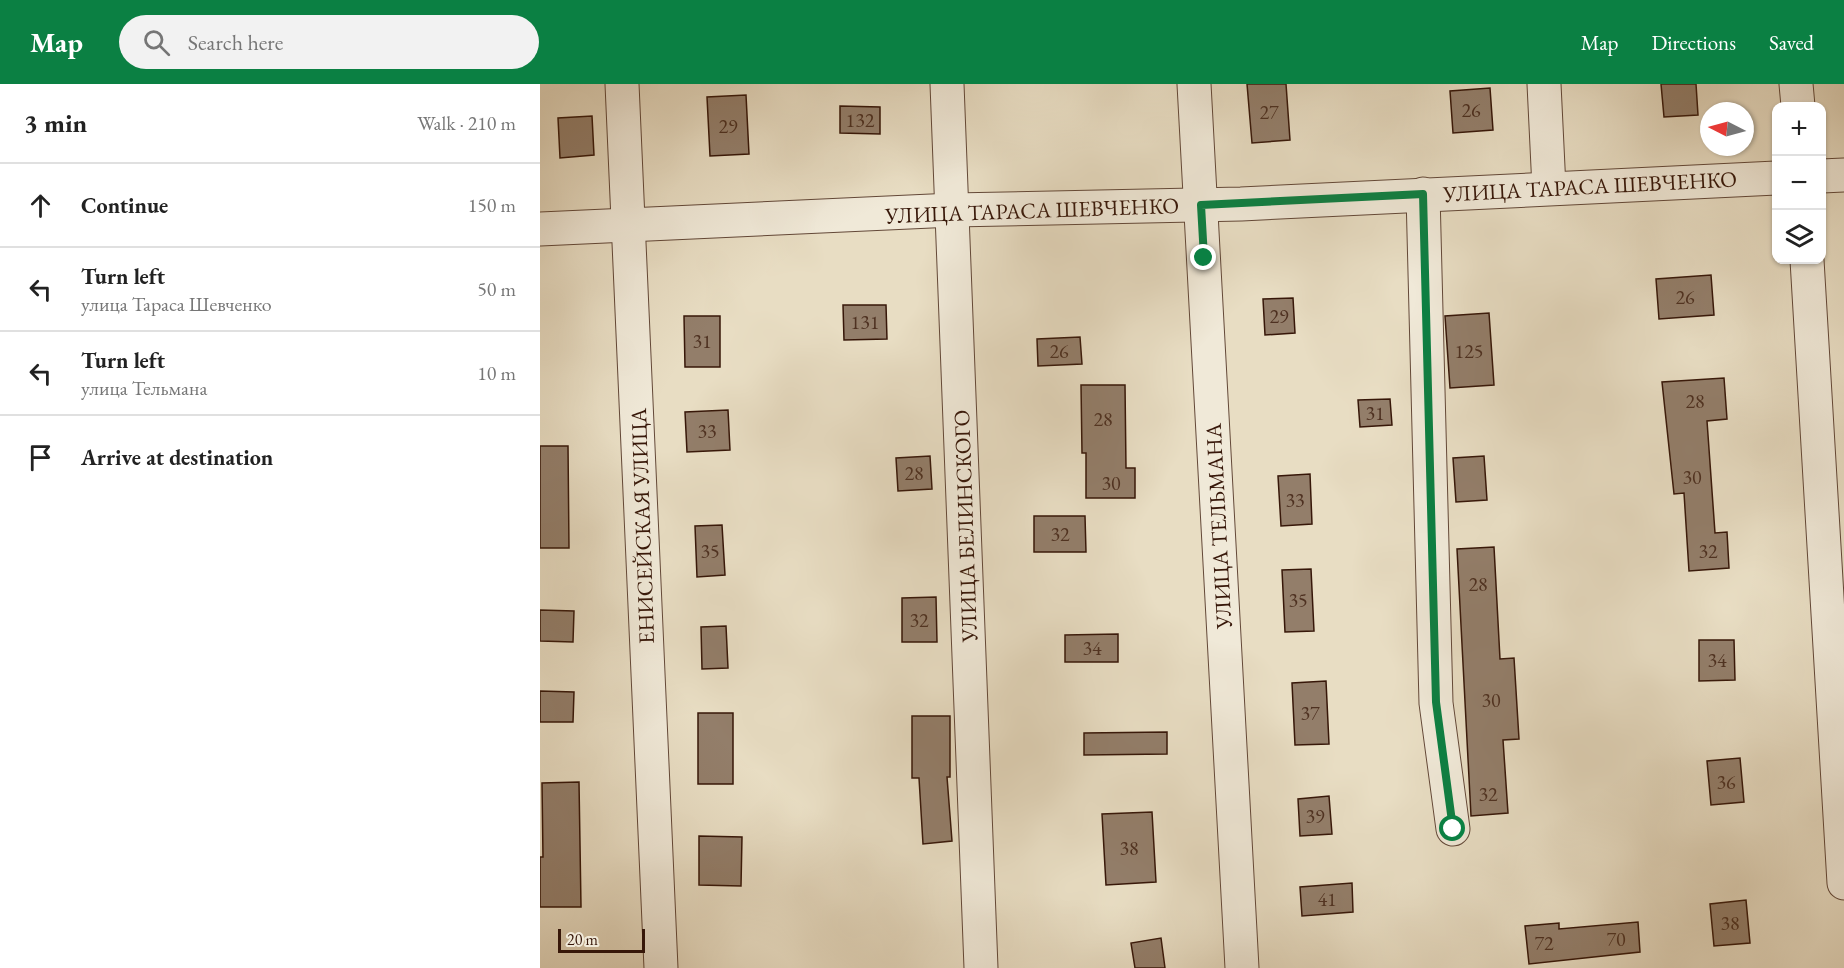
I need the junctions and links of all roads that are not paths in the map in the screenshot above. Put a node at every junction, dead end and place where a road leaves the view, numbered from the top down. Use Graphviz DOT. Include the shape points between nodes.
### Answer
graph roads {
  1 [pos="622,84"];
  2 [pos="947,84"];
  3 [pos="1194,84"];
  4 [pos="1544,84"];
  5 [pos="1796,84"];
  6 [pos="1798,102"];
  7 [pos="1844,175"];
  8 [pos="1826,176"];
  9 [pos="1772,178"];
  10 [pos="1549,188"];
  11 [pos="1423,194"];
  12 [pos="1201,205"];
  13 [pos="953,210"];
  14 [pos="630,225"];
  15 [pos="540,229"];
  16 [pos="1807,264"];
  17 [pos="1453,829"];
  18 [pos="1844,883"];
  19 [pos="661,968"];
  20 [pos="981,968"];
  21 [pos="1242,968"];
  1 -- 14 [label="street, ЕНИСЕЙСКАЯ УЛИЦА"];
  2 -- 13 [label="street, УЛИЦА БЕЛИНСКОГО"];
  3 -- 12 [label="street, УЛИЦА ТЕЛЬМАНА"];
  4 -- 10 [label="street"];
  5 -- 6 [label="street"];
  7 -- 8 [label="street"];
  9 -- 10 [label="street, УЛИЦА ТАРАСА ШЕВЧЕНКО"];
  10 -- 11 [label="street, УЛИЦА ТАРАСА ШЕВЧЕНКО"];
  11 -- 12 [label="street, УЛИЦА ТАРАСА ШЕВЧЕНКО"];
  11 -- 17 [label="street" via="1436,702"];
  12 -- 13 [label="street, УЛИЦА ТАРАСА ШЕВЧЕНКО"];
  12 -- 21 [label="street, УЛИЦА ТЕЛЬМАНА"];
  13 -- 14 [label="street, УЛИЦА ТАРАСА ШЕВЧЕНКО"];
  13 -- 20 [label="street, УЛИЦА БЕЛИНСКОГО"];
  14 -- 15 [label="street, УЛИЦА ТАРАСА ШЕВЧЕНКО"];
  14 -- 19 [label="street, ЕНИСЕЙСКАЯ УЛИЦА"];
  16 -- 18 [label="street"];
}
